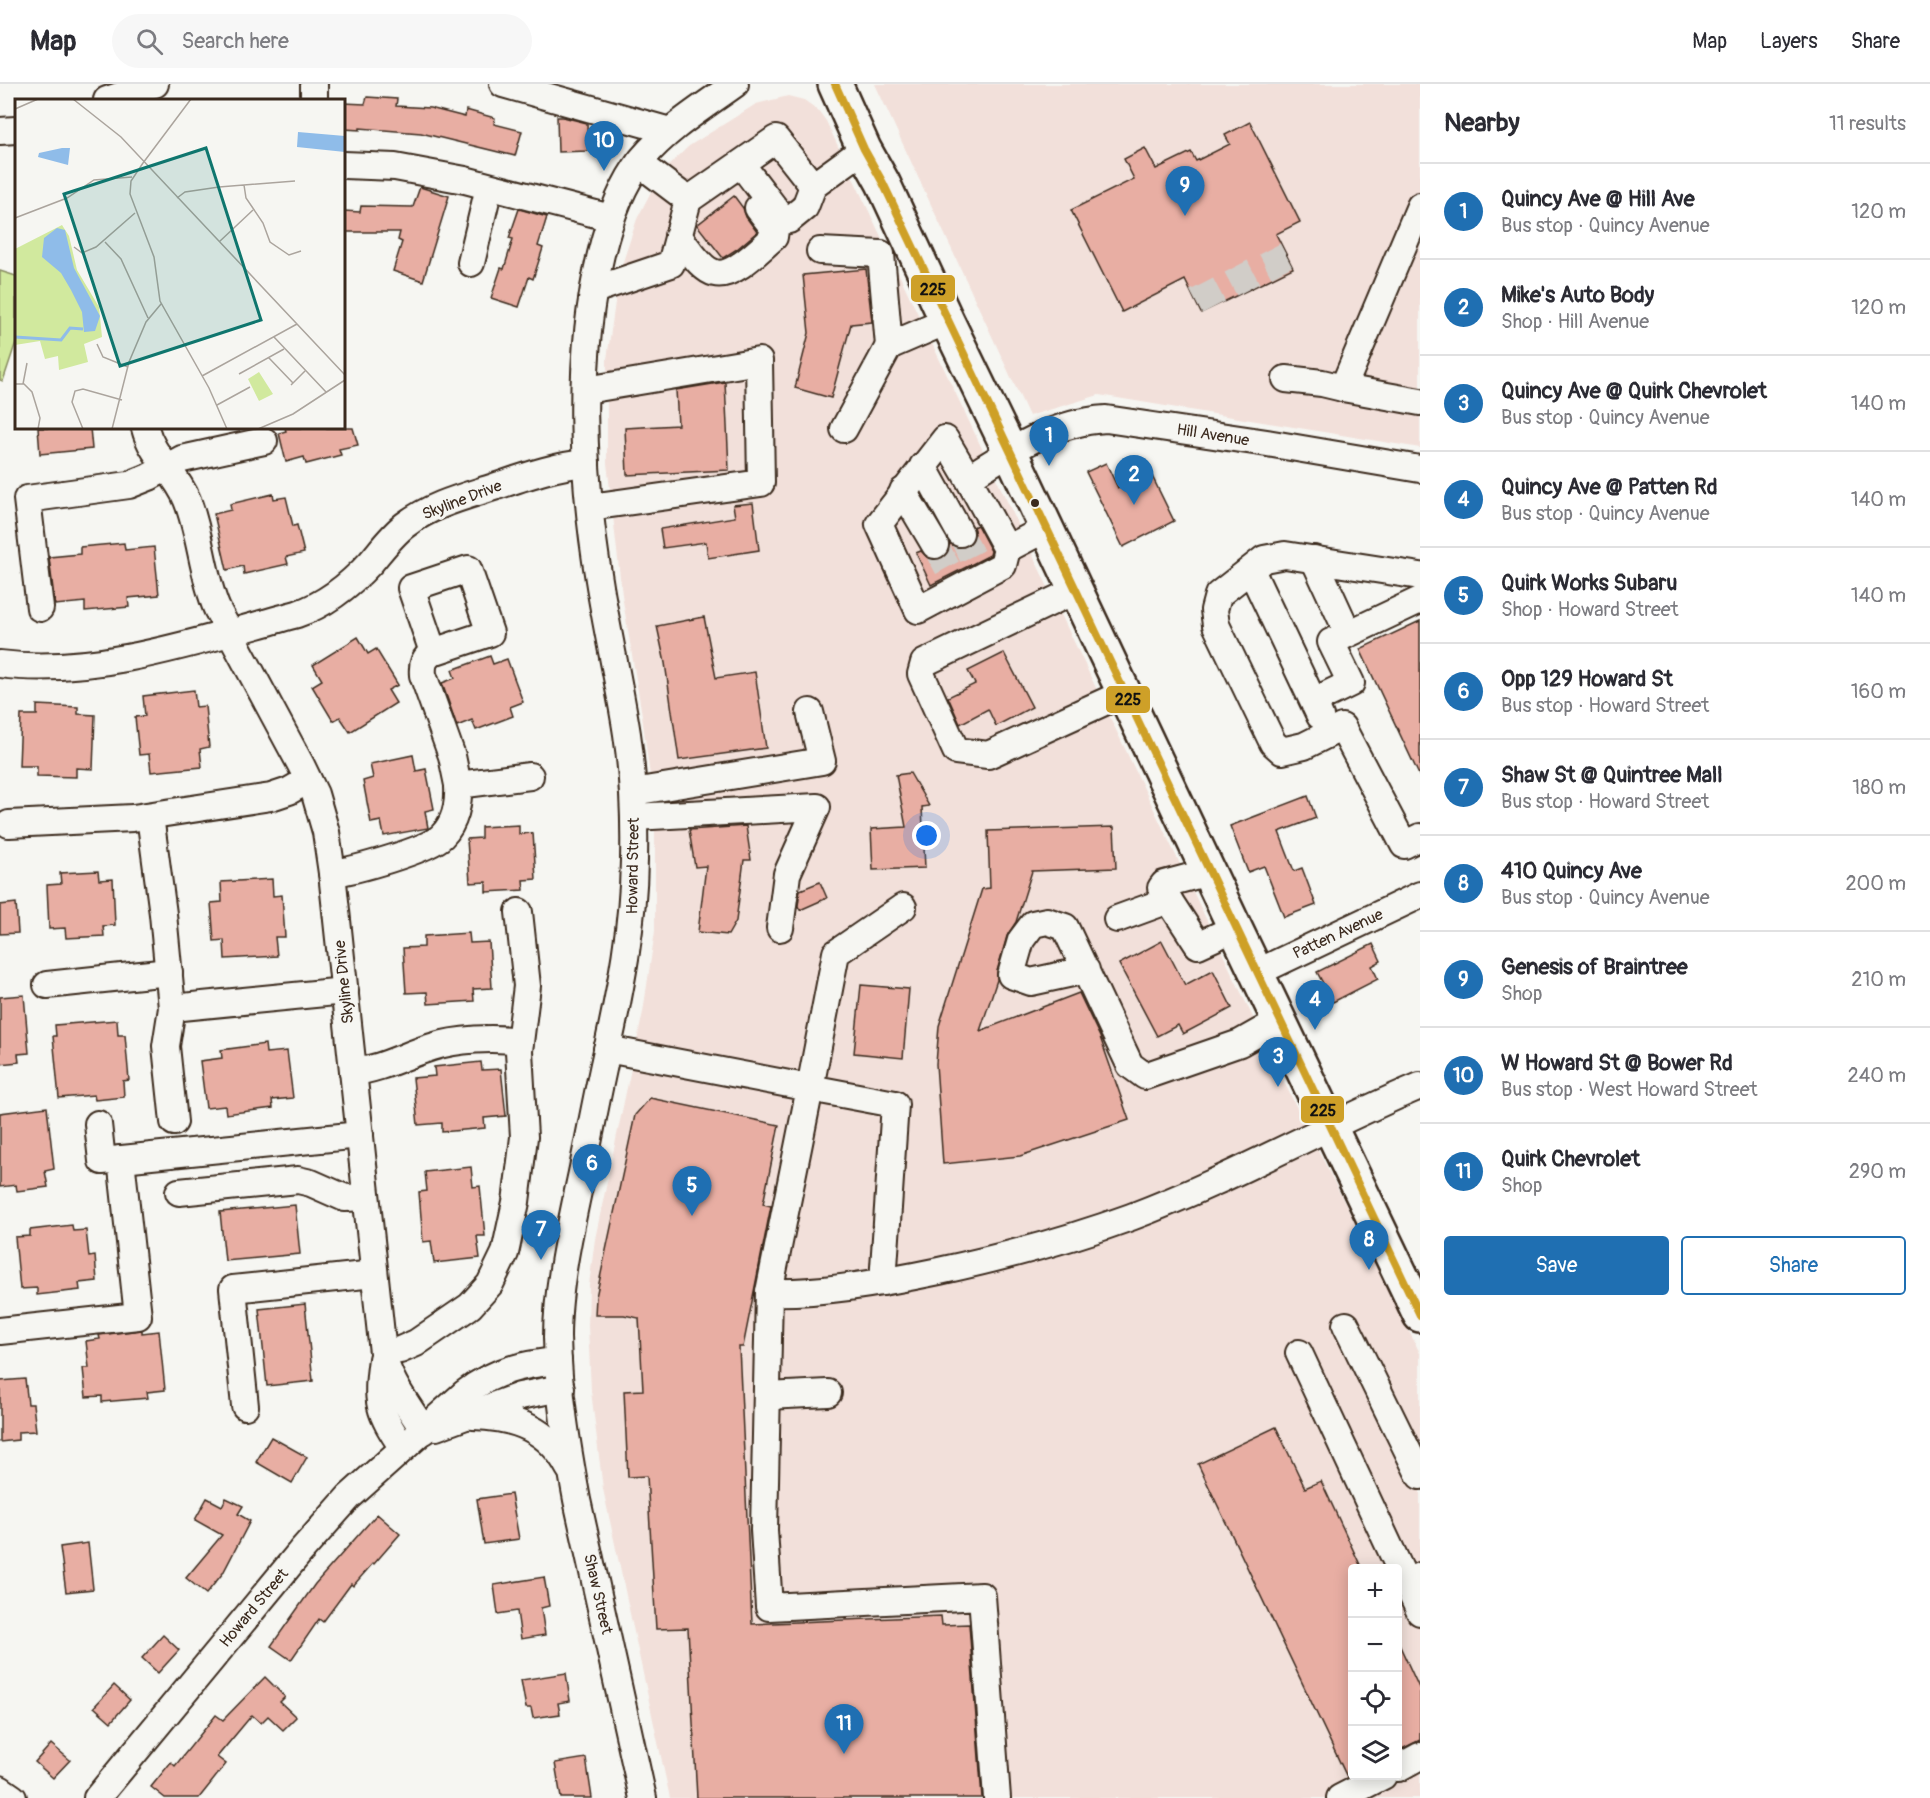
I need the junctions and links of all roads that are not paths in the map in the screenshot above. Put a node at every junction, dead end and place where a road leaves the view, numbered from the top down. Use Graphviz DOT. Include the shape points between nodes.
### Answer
graph roads {
  1 [pos="155,84"];
  2 [pos="504,84"];
  3 [pos="735,84"];
  4 [pos="835,84"];
  5 [pos="110,99"];
  6 [pos="15,130"];
  7 [pos="670,131"];
  8 [pos="0,132"];
  9 [pos="864,149"];
  10 [pos="639,164"];
  11 [pos="345,165"];
  12 [pos="736,167"];
  13 [pos="813,186"];
  14 [pos="489,187"];
  15 [pos="688,200"];
  16 [pos="1420,206"];
  17 [pos="765,211"];
  18 [pos="611,218"];
  19 [pos="678,236"];
  20 [pos="908,237"];
  21 [pos="820,251"];
  22 [pos="881,254"];
  23 [pos="471,263"];
  24 [pos="594,290"];
  25 [pos="947,321"];
  26 [pos="889,346"];
  27 [pos="586,378"];
  28 [pos="1286,379"];
  29 [pos="1343,388"];
  30 [pos="1420,402"];
  31 [pos="145,429"];
  32 [pos="844,429"];
  33 [pos="264,441"];
  34 [pos="1010,451"];
  35 [pos="586,463"];
  36 [pos="166,467"];
  37 [pos="1420,469"];
  38 [pos="968,478"];
  39 [pos="913,479"];
  40 [pos="590,507"];
  41 [pos="1047,528"];
  42 [pos="947,539"];
  43 [pos="1007,549"];
  44 [pos="1314,559"];
  45 [pos="1251,570"];
  46 [pos="1420,576"];
  47 [pos="1076,590"];
  48 [pos="1420,600"];
  49 [pos="40,608"];
  50 [pos="230,632"];
  51 [pos="1348,633"];
  52 [pos="433,652"];
  53 [pos="0,664"];
  54 [pos="1124,693"];
  55 [pos="1314,701"];
  56 [pos="810,712"];
  57 [pos="1329,734"];
  58 [pos="530,776"];
  59 [pos="308,780"];
  60 [pos="458,784"];
  61 [pos="633,792"];
  62 [pos="150,816"];
  63 [pos="634,817"];
  64 [pos="9,824"];
  65 [pos="1420,837"];
  66 [pos="1209,872"];
  67 [pos="332,873"];
  68 [pos="1420,895"];
  69 [pos="1169,900"];
  70 [pos="903,907"];
  71 [pos="519,912"];
  72 [pos="1117,919"];
  73 [pos="780,928"];
  74 [pos="1235,928"];
  75 [pos="1086,970"];
  76 [pos="169,972"];
  77 [pos="1256,973"];
  78 [pos="47,985"];
  79 [pos="345,991"];
  80 [pos="172,1008"];
  81 [pos="1279,1021"];
  82 [pos="520,1041"];
  83 [pos="607,1049"];
  84 [pos="353,1072"];
  85 [pos="810,1088"];
  86 [pos="1419,1089"];
  87 [pos="174,1122"];
  88 [pos="98,1124"];
  89 [pos="1330,1126"];
  90 [pos="360,1135"];
  91 [pos="121,1159"];
  92 [pos="179,1192"];
  93 [pos="366,1197"];
  94 [pos="374,1274"];
  95 [pos="883,1282"];
  96 [pos="769,1292"];
  97 [pos="1420,1316"];
  98 [pos="1346,1325"];
  99 [pos="0,1331"];
  100 [pos="382,1353"];
  101 [pos="1299,1353"];
  102 [pos="558,1361"];
  103 [pos="561,1388"];
  104 [pos="828,1393"];
  105 [pos="767,1396"];
  106 [pos="245,1406"];
  107 [pos="464,1416"];
  108 [pos="424,1431"];
  109 [pos="403,1448"];
  110 [pos="573,1475"];
  111 [pos="1420,1476"];
  112 [pos="1413,1579"];
  113 [pos="1420,1612"];
  114 [pos="1420,1756"];
  115 [pos="1402,1766"];
  116 [pos="1375,1780"];
  117 [pos="0,1789"];
  118 [pos="13,1798"];
  119 [pos="98,1798"];
  120 [pos="644,1798"];
  121 [pos="997,1798"];
  122 [pos="1340,1798"];
  1 -- 5 [label="street"];
  2 -- 7 [label="street"];
  3 -- 7 [label="street, Howard Street"];
  4 -- 9 [label="main road"];
  6 -- 8 [label="street"];
  7 -- 10 [label="street, Howard Street"];
  9 -- 13 [label="street"];
  9 -- 20 [label="main road"];
  10 -- 15 [label="street"];
  10 -- 18 [label="street, Howard Street"];
  11 -- 14 [label="street" via="395,167"];
  12 -- 13 [label="street" via="776,139"];
  12 -- 15 [label="street"];
  12 -- 17 [label="street"];
  13 -- 17 [label="street" via="805,207 789,220"];
  14 -- 18 [label="street"];
  14 -- 23 [label="street"];
  15 -- 19 [label="street"];
  16 -- 29 [label="street"];
  17 -- 19 [label="street" via="775,230 774,237 732,271 715,273 700,264"];
  18 -- 24 [label="street, Howard Street"];
  19 -- 24 [label="street" via="671,264"];
  20 -- 22 [label="street"];
  20 -- 25 [label="main road"];
  21 -- 22 [label="street"];
  22 -- 26 [label="street"];
  24 -- 27 [label="street, Howard Street"];
  25 -- 26 [label="street"];
  25 -- 34 [label="main road"];
  26 -- 32 [label="street"];
  27 -- 35 [label="street, Howard Street"];
  27 -- 40 [label="street" via="759,361 761,483"];
  28 -- 29 [label="street"];
  29 -- 30 [label="street"];
  31 -- 36 [label="street" via="150,444"];
  33 -- 36 [label="street" via="191,456"];
  34 -- 37 [label="street, Hill Avenue" via="1071,424 1106,419"];
  34 -- 38 [label="street, Hill Avenue"];
  34 -- 41 [label="main road"];
  35 -- 40 [label="street, Howard Street"];
  35 -- 50 [label="street, Skyline Drive" via="562,466 428,510 404,526 357,576 322,603"];
  36 -- 49 [label="street" via="129,484 27,499"];
  36 -- 50 [label="street" via="186,497 209,590"];
  38 -- 39 [label="street" via="945,439"];
  38 -- 43 [label="street"];
  39 -- 42 [label="street"];
  39 -- 43 [label="street" via="879,524 918,610 967,576 1003,565"];
  40 -- 61 [label="street, Howard Street"];
  41 -- 43 [label="street"];
  41 -- 47 [label="main road"];
  44 -- 45 [label="street" via="1285,555 1264,559"];
  44 -- 46 [label="street"];
  44 -- 51 [label="street"];
  45 -- 55 [label="street"];
  45 -- 57 [label="street" via="1218,595 1216,625 1273,743 1282,751"];
  47 -- 54 [label="main road"];
  47 -- 54 [label="street" via="924,663 921,674 956,751 988,755"];
  48 -- 51 [label="street"];
  50 -- 53 [label="street, Skyline Drive" via="103,661 50,666"];
  50 -- 59 [label="street, Skyline Drive"];
  51 -- 55 [label="street" via="1331,642 1351,683"];
  52 -- 60 [label="street" via="423,663 423,675"];
  54 -- 66 [label="main road"];
  55 -- 57 [label="street"];
  56 -- 61 [label="street" via="822,760"];
  57 -- 65 [label="street" via="1342,727 1404,845"];
  58 -- 60 [label="street"];
  59 -- 62 [label="street" via="271,797"];
  59 -- 67 [label="street, Skyline Drive" via="323,820"];
  60 -- 67 [label="street" via="457,809 447,830 436,841 363,868"];
  61 -- 63 [label="street, Howard Street"];
  62 -- 64 [label="street"];
  62 -- 76 [label="street"];
  63 -- 73 [label="street" via="817,807 787,874"];
  63 -- 83 [label="street, Howard Street" via="630,930"];
  66 -- 69 [label="street" via="1164,884 1161,888"];
  66 -- 74 [label="main road"];
  67 -- 79 [label="street, Skyline Drive"];
  68 -- 77 [label="street, Patten Avenue"];
  69 -- 72 [label="street"];
  69 -- 74 [label="street" via="1198,945"];
  70 -- 85 [label="street" via="836,953"];
  71 -- 82 [label="street" via="527,986"];
  74 -- 77 [label="main road"];
  75 -- 81 [label="street" via="1130,1065 1145,1076 1240,1043"];
  76 -- 78 [label="street"];
  76 -- 80 [label="street"];
  77 -- 81 [label="main road"];
  79 -- 80 [label="street"];
  79 -- 84 [label="street, Skyline Drive"];
  80 -- 87 [label="street" via="166,1046"];
  81 -- 89 [label="main road"];
  82 -- 84 [label="street" via="493,1039 443,1044 383,1066"];
  82 -- 100 [label="street" via="523,1153 513,1221 501,1264 490,1284 470,1306 416,1343"];
  83 -- 85 [label="street"];
  83 -- 102 [label="street, Howard Street" via="567,1247"];
  84 -- 90 [label="street, Skyline Drive"];
  85 -- 95 [label="street" via="895,1104"];
  85 -- 96 [label="street"];
  86 -- 89 [label="street"];
  88 -- 91 [label="street" via="102,1161"];
  89 -- 95 [label="street" via="1232,1175 1132,1217 1060,1241"];
  89 -- 97 [label="main road"];
  90 -- 91 [label="street"];
  90 -- 93 [label="street, Skyline Drive"];
  91 -- 99 [label="street" via="138,1316"];
  92 -- 93 [label="street" via="298,1180 345,1198"];
  93 -- 94 [label="street, Skyline Drive"];
  94 -- 100 [label="street, Skyline Drive"];
  94 -- 106 [label="street" via="233,1289"];
  95 -- 96 [label="street"];
  96 -- 105 [label="street"];
  98 -- 111 [label="street"];
  100 -- 108 [label="street, Skyline Drive" via="393,1382"];
  100 -- 109 [label="street, Skyline Drive" via="380,1408"];
  101 -- 112 [label="street"];
  102 -- 103 [label="street, Howard Street"];
  102 -- 108 [label="street, Howard Street" via="518,1367 489,1377 465,1393"];
  103 -- 107 [label="street, Howard Street" via="520,1396"];
  103 -- 110 [label="street, Shaw Street"];
  104 -- 105 [label="street"];
  105 -- 121 [label="street" via="764,1530 769,1606 982,1596"];
  107 -- 108 [label="street, Howard Street"];
  107 -- 110 [label="street" via="503,1419 537,1431 559,1450"];
  108 -- 109 [label="street, Howard Street"];
  109 -- 119 [label="street, Howard Street" via="315,1534"];
  110 -- 120 [label="street, Shaw Street"];
  112 -- 113 [label="street"];
  114 -- 115 [label="street"];
  116 -- 122 [label="street"];
  117 -- 118 [label="street"];
}
